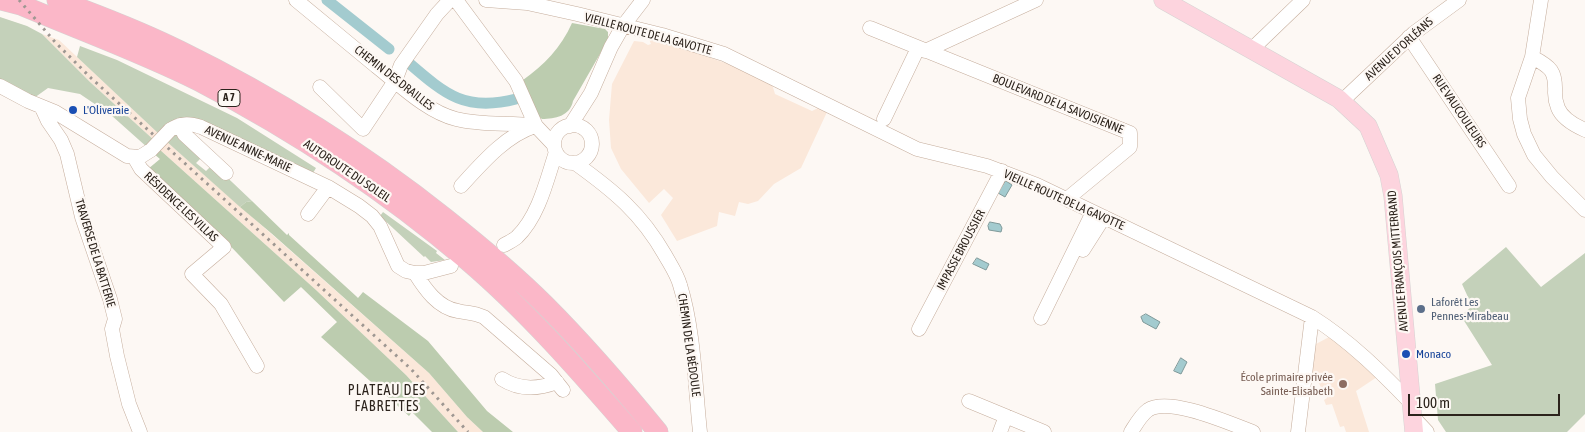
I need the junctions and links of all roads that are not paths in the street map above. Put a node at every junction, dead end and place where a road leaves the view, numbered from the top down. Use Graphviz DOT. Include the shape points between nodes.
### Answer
graph roads {
  1 [pos="1,0"];
  2 [pos="57,0"];
  3 [pos="296,0"];
  4 [pos="450,0"];
  5 [pos="456,0"];
  6 [pos="486,0"];
  7 [pos="643,0"];
  8 [pos="1036,0"];
  9 [pos="1303,0"];
  10 [pos="1459,0"];
  11 [pos="1541,0"];
  12 [pos="1173,2"];
  13 [pos="623,26"];
  14 [pos="870,28"];
  15 [pos="1410,37"];
  16 [pos="921,49"];
  17 [pos="1252,49"];
  18 [pos="1532,57"];
  19 [pos="395,81"];
  20 [pos="0,86"];
  21 [pos="320,87"];
  22 [pos="590,93"];
  23 [pos="1342,102"];
  24 [pos="42,108"];
  25 [pos="884,119"];
  26 [pos="175,127"];
  27 [pos="565,128"];
  28 [pos="539,129"];
  29 [pos="586,130"];
  30 [pos="1585,130"];
  31 [pos="555,149"];
  32 [pos="591,151"];
  33 [pos="134,157"];
  34 [pos="571,163"];
  35 [pos="1120,164"];
  36 [pos="1002,171"];
  37 [pos="226,173"];
  38 [pos="549,179"];
  39 [pos="328,186"];
  40 [pos="461,186"];
  41 [pos="1509,186"];
  42 [pos="612,190"];
  43 [pos="1070,200"];
  44 [pos="1585,210"];
  45 [pos="308,214"];
  46 [pos="1098,214"];
  47 [pos="504,245"];
  48 [pos="451,266"];
  49 [pos="415,273"];
  50 [pos="1046,315"];
  51 [pos="1312,317"];
  52 [pos="920,329"];
  53 [pos="257,366"];
  54 [pos="502,379"];
  55 [pos="969,401"];
  56 [pos="1006,416"];
  57 [pos="1412,417"];
  58 [pos="140,432"];
  59 [pos="632,432"];
  60 [pos="658,432"];
  61 [pos="700,432"];
  62 [pos="1000,432"];
  63 [pos="1044,432"];
  64 [pos="1131,432"];
  65 [pos="1254,432"];
  66 [pos="1298,432"];
  67 [pos="1426,432"];
  1 -- 59 [label="highway, AUTOROUTE DU SOLEIL / A 7" via="21,5 197,80 290,132 357,177 467,260 530,319"];
  2 -- 60 [label="highway, AUTOROUTE DU SOLEIL / A 7" via="178,50 241,82 297,114 390,175 480,246 544,304"];
  3 -- 19 [label="street, CHEMIN DES DRAILLES"];
  4 -- 19 [label="street" via="401,65"];
  5 -- 28 [label="street" via="516,81"];
  6 -- 13 [label="street, VIEILLE ROUTE DE LA GAVOTTE" via="527,3"];
  7 -- 13 [label="street"];
  8 -- 16 [label="street"];
  9 -- 17 [label="street"];
  10 -- 15 [label="street, AVENUE D'ORLÉANS"];
  11 -- 18 [label="street"];
  12 -- 17 [label="main road, AVENUE FRANÇOIS MITTERRAND"];
  13 -- 22 [label="street"];
  13 -- 36 [label="street, VIEILLE ROUTE DE LA GAVOTTE" via="724,54 917,149"];
  14 -- 16 [label="street, BOULEVARD DE LA SAVOISIENNE"];
  15 -- 23 [label="street, AVENUE D'ORLÉANS"];
  15 -- 41 [label="street, RUE VAUCOULEURS"];
  16 -- 25 [label="street"];
  16 -- 43 [label="street, BOULEVARD DE LA SAVOISIENNE" via="1130,133 1130,147"];
  17 -- 23 [label="main road, AVENUE FRANÇOIS MITTERRAND"];
  18 -- 30 [label="street" via="1546,64 1556,79 1555,100 1561,114"];
  18 -- 44 [label="street" via="1518,98 1524,134 1534,155"];
  19 -- 21 [label="street" via="363,129"];
  19 -- 28 [label="street, CHEMIN DES DRAILLES" via="437,111 456,119 500,125 514,123"];
  20 -- 24 [label="street"];
  22 -- 27 [label="street"];
  22 -- 29 [label="street"];
  23 -- 57 [label="main road, AVENUE FRANÇOIS MITTERRAND" via="1368,126 1389,175"];
  24 -- 33 [label="street" via="65,118 115,150"];
  24 -- 58 [label="street, TRAVERSE DE LA BATTERIE" via="67,154 82,217 110,298 117,356 131,411"];
  26 -- 33 [label="street, bridge" via="151,150"];
  26 -- 37 [label="street"];
  26 -- 39 [label="street, AVENUE ANNE-MARIE" via="194,125 214,132"];
  27 -- 28 [label="street"];
  27 -- 29 [label="street" via="578,126"];
  27 -- 31 [label="street" via="556,137"];
  28 -- 31 [label="street"];
  28 -- 40 [label="street" via="516,134"];
  29 -- 32 [label="street" via="592,144"];
  31 -- 34 [label="street" via="560,158"];
  31 -- 38 [label="street"];
  32 -- 34 [label="street" via="582,161"];
  32 -- 42 [label="street, CHEMIN DE LA BÉDOULE" via="599,173"];
  33 -- 53 [label="street, RÉSIDENCE LES VILLAS" via="141,170 224,247 192,274 221,304"];
  34 -- 38 [label="street"];
  34 -- 42 [label="street, CHEMIN DE LA BÉDOULE"];
  35 -- 43 [label="street"];
  36 -- 43 [label="street, VIEILLE ROUTE DE LA GAVOTTE"];
  36 -- 52 [label="street, IMPASSE BROUSSIER"];
  38 -- 47 [label="street" via="529,221 517,237"];
  39 -- 45 [label="street"];
  39 -- 49 [label="street, AVENUE ANNE-MARIE" via="372,216 398,266"];
  42 -- 61 [label="street, CHEMIN DE LA BÉDOULE" via="650,230 680,284 687,314"];
  43 -- 46 [label="street, VIEILLE ROUTE DE LA GAVOTTE"];
  46 -- 50 [label="street" via="1071,272"];
  46 -- 51 [label="street, VIEILLE ROUTE DE LA GAVOTTE"];
  48 -- 49 [label="street"];
  49 -- 54 [label="street" via="427,291 447,309 474,312 484,317 560,386 521,387"];
  51 -- 57 [label="street, VIEILLE ROUTE DE LA GAVOTTE" via="1361,352"];
  51 -- 66 [label="street"];
  55 -- 56 [label="street"];
  56 -- 62 [label="street"];
  56 -- 63 [label="street"];
  57 -- 67 [label="street, VIEILLE ROUTE DE LA GAVOTTE"];
  64 -- 65 [label="street" via="1149,410 1164,406 1186,408"];
}
